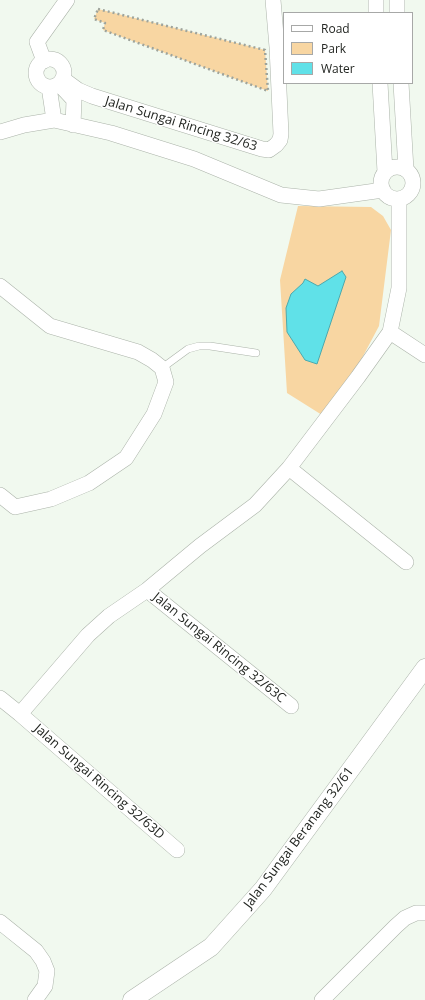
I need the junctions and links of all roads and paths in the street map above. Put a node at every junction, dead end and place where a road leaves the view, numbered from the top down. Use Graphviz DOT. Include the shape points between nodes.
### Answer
graph roads {
  1 [pos="67,0"];
  2 [pos="273,0"];
  3 [pos="376,0"];
  4 [pos="397,0"];
  5 [pos="98,8"];
  6 [pos="376,12"];
  7 [pos="397,12"];
  8 [pos="44,61"];
  9 [pos="57,84"];
  10 [pos="380,84"];
  11 [pos="401,84"];
  12 [pos="54,120"];
  13 [pos="73,124"];
  14 [pos="0,132"];
  15 [pos="406,170"];
  16 [pos="386,172"];
  17 [pos="419,186"];
  18 [pos="383,190"];
  19 [pos="399,199"];
  20 [pos="0,286"];
  21 [pos="390,332"];
  22 [pos="256,353"];
  23 [pos="425,355"];
  24 [pos="162,368"];
  25 [pos="289,468"];
  26 [pos="0,495"];
  27 [pos="406,562"];
  28 [pos="147,590"];
  29 [pos="425,668"];
  30 [pos="0,698"];
  31 [pos="291,706"];
  32 [pos="20,714"];
  33 [pos="177,850"];
  34 [pos="425,913"];
  35 [pos="0,922"];
  36 [pos="35,1000"];
  37 [pos="132,1000"];
  38 [pos="322,1000"];
  1 -- 8 [label="street" via="37,42"];
  2 -- 9 [label="street, Jalan Sungai Rincing 32/63" via="281,134 280,140 269,150"];
  3 -- 6 [label="street"];
  4 -- 7 [label="street"];
  5 -- 5 [label="path" via="265,50 268,91 103,30 105,23 94,19"];
  8 -- 9 [label="street" via="56,61 63,68 64,74"];
  8 -- 9 [label="street" via="38,68 37,78 44,86"];
  9 -- 12 [label="street"];
  9 -- 13 [label="street" via="74,100"];
  10 -- 16 [label="street"];
  11 -- 15 [label="street"];
  12 -- 13 [label="street"];
  12 -- 14 [label="street"];
  13 -- 18 [label="street" via="194,159 281,195 319,199"];
  15 -- 16 [label="street" via="392,168"];
  15 -- 17 [label="street"];
  16 -- 18 [label="street" via="381,181"];
  17 -- 19 [label="street"];
  18 -- 19 [label="street" via="390,197"];
  19 -- 21 [label="street" via="399,288"];
  20 -- 24 [label="street" via="50,326 138,352"];
  21 -- 23 [label="street"];
  21 -- 25 [label="street"];
  22 -- 24 [label="lane" via="199,346 188,349"];
  24 -- 26 [label="street" via="166,382 154,414 126,458 89,483 51,499 15,507"];
  25 -- 27 [label="street"];
  25 -- 28 [label="street" via="255,505"];
  28 -- 31 [label="street, Jalan Sungai Rincing 32/63C"];
  28 -- 32 [label="street" via="109,616 88,635"];
  29 -- 37 [label="street, Jalan Sungai Beranang 32/61" via="263,889 211,947"];
  30 -- 32 [label="street"];
  32 -- 33 [label="street, Jalan Sungai Rincing 32/63D"];
  34 -- 38 [label="street" via="406,918 396,926"];
  35 -- 36 [label="street" via="36,951 43,961 47,971 46,986"];
}
